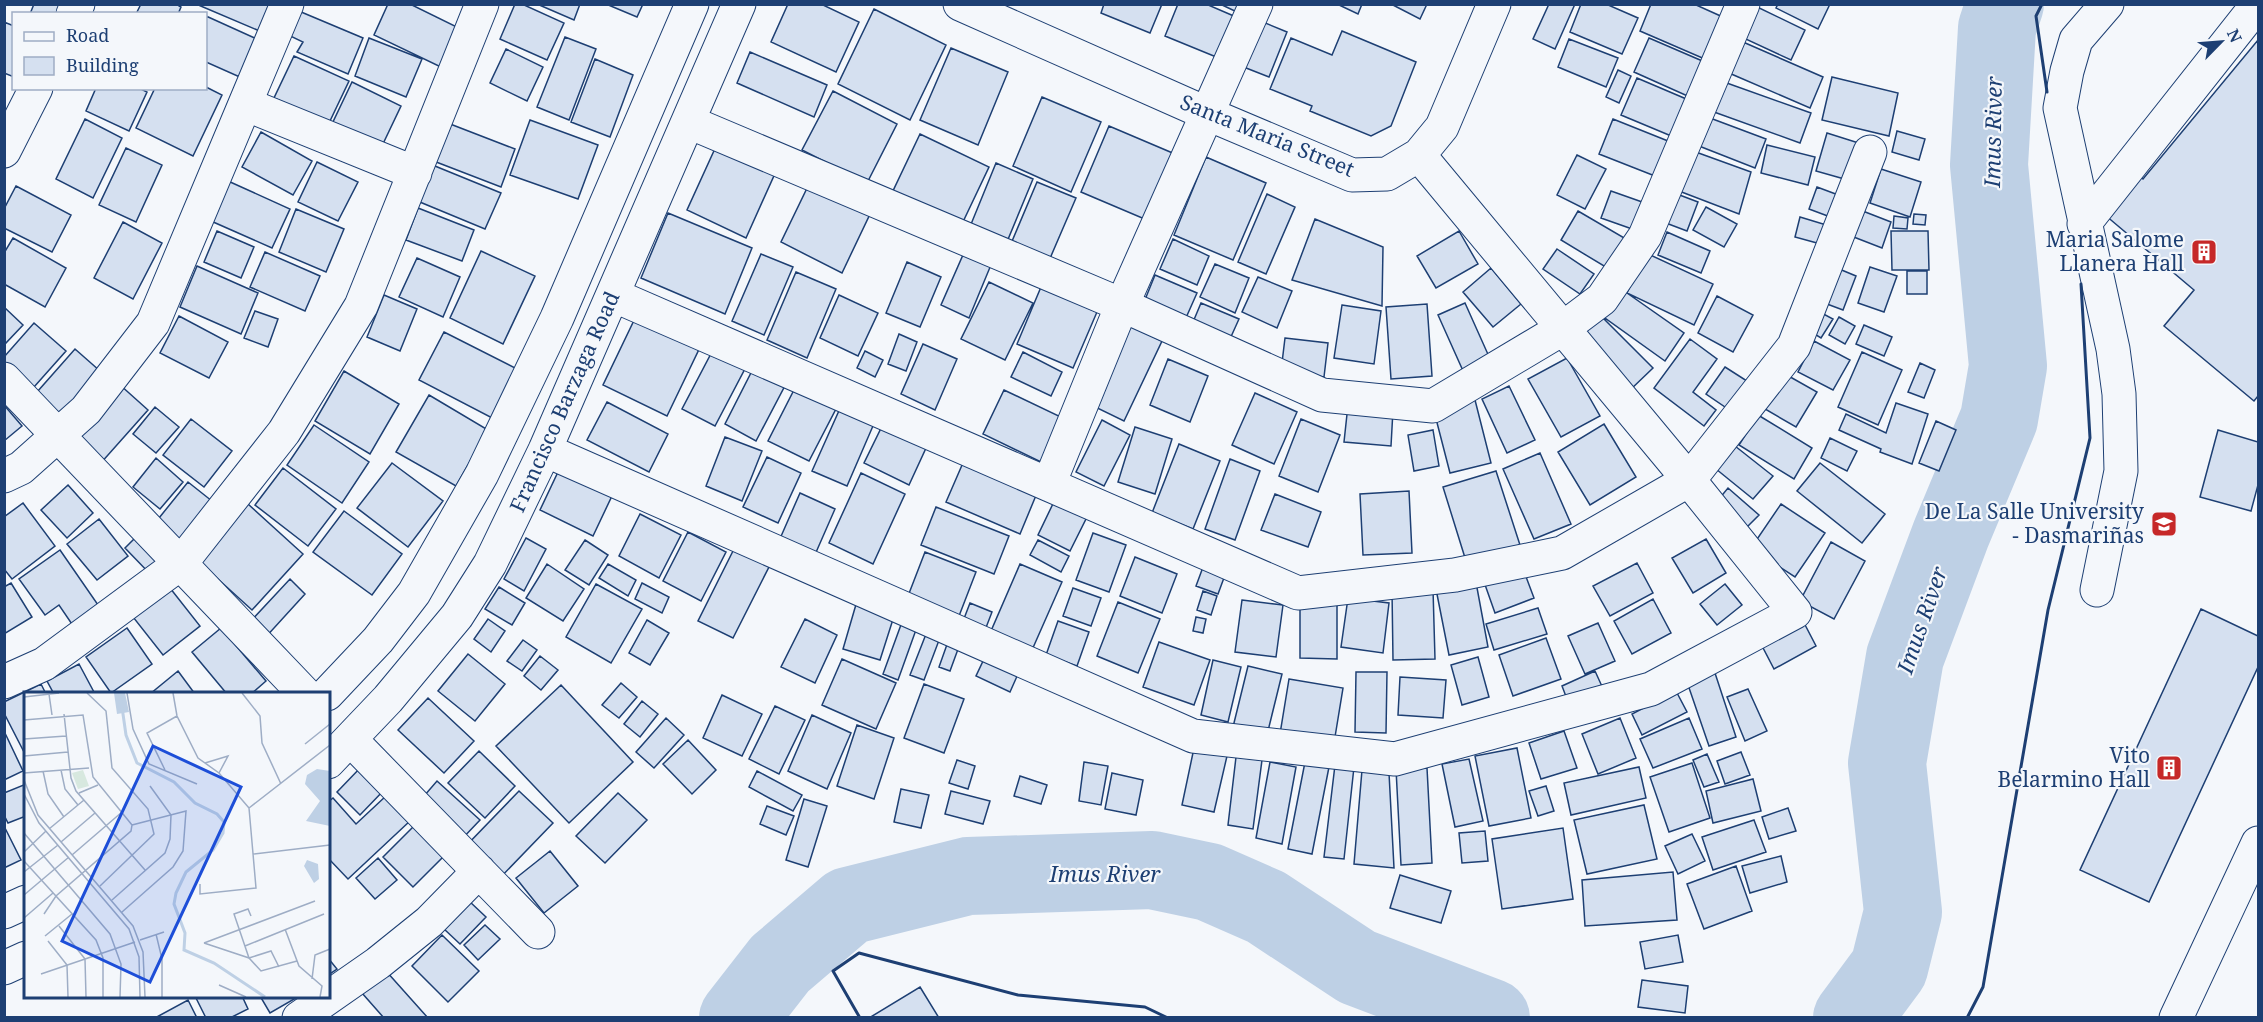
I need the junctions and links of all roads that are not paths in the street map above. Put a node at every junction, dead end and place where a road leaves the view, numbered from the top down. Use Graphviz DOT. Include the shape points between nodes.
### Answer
graph roads {
  1 [pos="287,4"];
  2 [pos="482,4"];
  3 [pos="692,4"];
  4 [pos="739,4"];
  5 [pos="960,4"];
  6 [pos="1256,4"];
  7 [pos="1494,4"];
  8 [pos="1743,4"];
  9 [pos="2107,4"];
  10 [pos="2258,4"];
  11 [pos="35,90"];
  12 [pos="245,104"];
  13 [pos="1208,114"];
  14 [pos="689,122"];
  15 [pos="4,151"];
  16 [pos="1870,152"];
  17 [pos="1419,155"];
  18 [pos="415,173"];
  19 [pos="2084,224"];
  20 [pos="614,295"];
  21 [pos="1122,304"];
  22 [pos="1562,329"];
  23 [pos="4,379"];
  24 [pos="58,434"];
  25 [pos="545,450"];
  26 [pos="4,476"];
  27 [pos="1689,480"];
  28 [pos="1048,484"];
  29 [pos="182,563"];
  30 [pos="2097,590"];
  31 [pos="4,682"];
  32 [pos="304,692"];
  33 [pos="328,692"];
  34 [pos="340,751"];
  35 [pos="2259,843"];
  36 [pos="479,871"];
  37 [pos="24,903"];
  38 [pos="4,912"];
  39 [pos="538,932"];
  40 [pos="24,959"];
  41 [pos="4,968"];
  42 [pos="330,996"];
  43 [pos="327,998"];
  44 [pos="299,1017"];
  45 [pos="2176,1017"];
  1 -- 12 [label="street"];
  2 -- 18 [label="street"];
  3 -- 33 [label="street, Francisco Barzaga Road" via="557,318 482,474 414,593 378,640"];
  4 -- 14 [label="street, Francisco Barzaga Road"];
  5 -- 13 [label="street, Santa Maria Street"];
  6 -- 13 [label="street"];
  7 -- 17 [label="street, Santa Maria Street" via="1442,127"];
  8 -- 22 [label="street" via="1645,236 1602,299"];
  9 -- 19 [label="street" via="2076,40 2060,108"];
  10 -- 19 [label="street"];
  11 -- 15 [label="street"];
  12 -- 18 [label="street"];
  12 -- 24 [label="street" via="153,323 86,410"];
  13 -- 17 [label="street, Santa Maria Street" via="1352,175 1387,174"];
  13 -- 21 [label="street"];
  14 -- 20 [label="street, Francisco Barzaga Road"];
  14 -- 21 [label="street"];
  16 -- 27 [label="street" via="1794,346"];
  17 -- 22 [label="street"];
  18 -- 29 [label="street" via="361,306 284,432"];
  19 -- 30 [label="street" via="2113,349 2119,394 2121,471"];
  20 -- 25 [label="street, Francisco Barzaga Road"];
  20 -- 28 [label="street"];
  21 -- 22 [label="street" via="1322,395 1433,406"];
  21 -- 28 [label="street"];
  22 -- 27 [label="street"];
  23 -- 24 [label="street"];
  24 -- 26 [label="street" via="21,468"];
  24 -- 29 [label="street"];
  25 -- 27 [label="street" via="1193,735 1395,759 1651,689 1795,612"];
  25 -- 34 [label="street, Francisco Barzaga Road" via="490,564 457,616"];
  27 -- 28 [label="street" via="1562,553 1455,575 1298,593"];
  29 -- 31 [label="street" via="44,664"];
  29 -- 32 [label="street"];
  34 -- 36 [label="street"];
  35 -- 45 [label="street"];
  36 -- 39 [label="street"];
  36 -- 42 [label="street" via="429,922"];
  37 -- 38 [label="street"];
  40 -- 41 [label="street"];
  43 -- 44 [label="street"];
}
